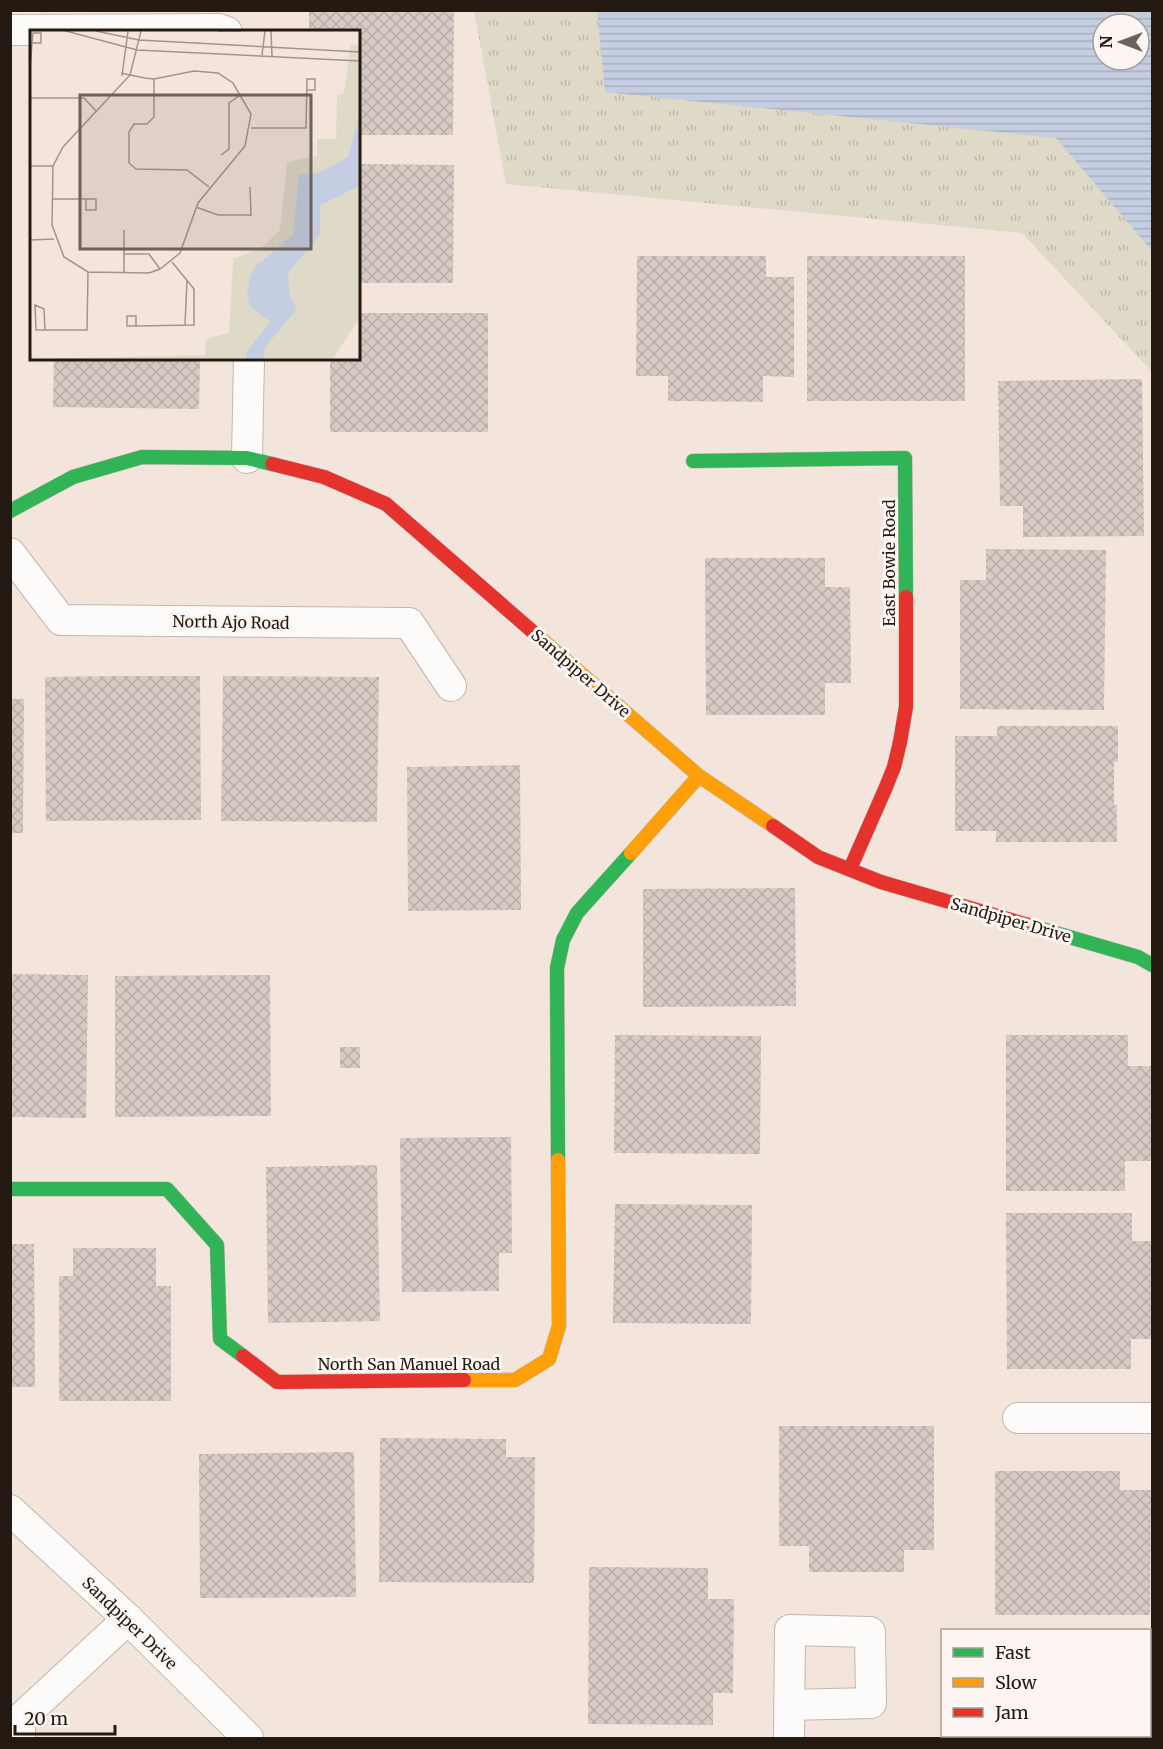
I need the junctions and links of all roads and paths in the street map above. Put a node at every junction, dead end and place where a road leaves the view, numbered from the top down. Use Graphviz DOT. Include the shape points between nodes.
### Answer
graph roads {
  1 [pos="10,30"];
  2 [pos="222,30"];
  3 [pos="249,360"];
  4 [pos="247,458"];
  5 [pos="693,461"];
  6 [pos="10,511"];
  7 [pos="10,553"];
  8 [pos="452,686"];
  9 [pos="699,776"];
  10 [pos="850,869"];
  11 [pos="1152,965"];
  12 [pos="10,1189"];
  13 [pos="1018,1418"];
  14 [pos="1152,1418"];
  15 [pos="10,1510"];
  16 [pos="128,1619"];
  17 [pos="789,1705"];
  18 [pos="20,1738"];
  19 [pos="248,1738"];
  20 [pos="789,1738"];
  1 -- 2 [label="street"];
  3 -- 4 [label="street"];
  4 -- 6 [label="street, Sandpiper Drive" via="142,457 73,477"];
  4 -- 9 [label="street, Sandpiper Drive" via="324,477 386,504"];
  5 -- 10 [label="street, East Bowie Road" via="905,458 906,707 891,774"];
  7 -- 8 [label="street, North Ajo Road" via="61,620 409,623"];
  9 -- 10 [label="street, Sandpiper Drive" via="818,857"];
  9 -- 12 [label="street, North San Manuel Road" via="577,913 563,940 557,968 559,1326 549,1359 524,1375 515,1380 277,1382 220,1339 217,1245 167,1189"];
  10 -- 11 [label="street, Sandpiper Drive" via="881,882 1138,957"];
  13 -- 14 [label="street"];
  15 -- 16 [label="street, Sandpiper Drive"];
  16 -- 18 [label="street" via="20,1719"];
  16 -- 19 [label="street, Sandpiper Drive"];
  17 -- 20 [label="street"];
}
